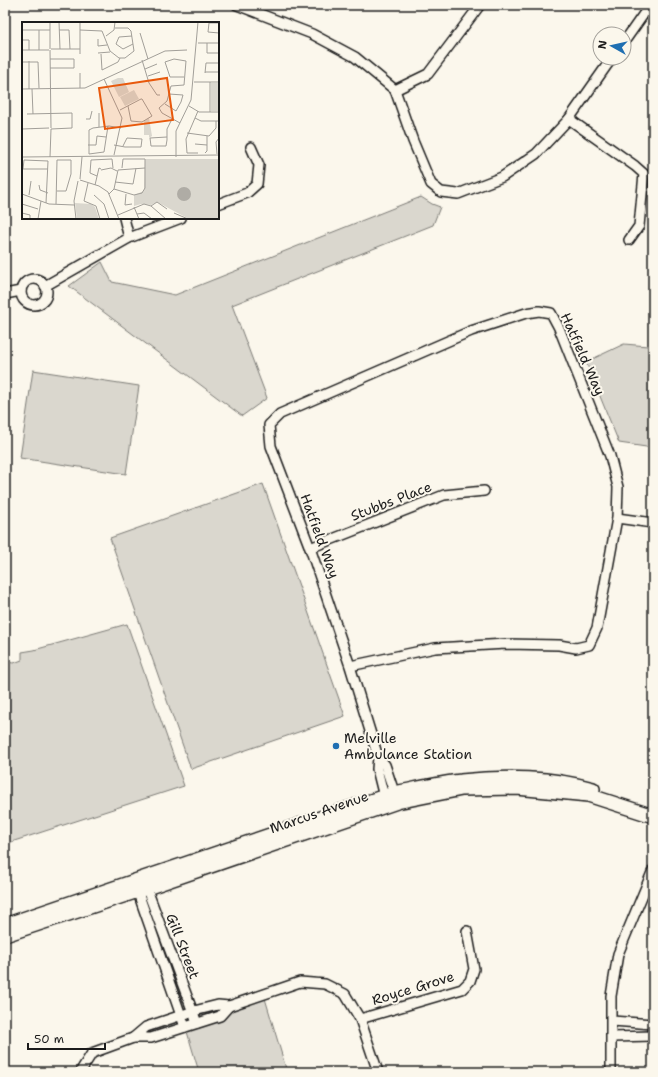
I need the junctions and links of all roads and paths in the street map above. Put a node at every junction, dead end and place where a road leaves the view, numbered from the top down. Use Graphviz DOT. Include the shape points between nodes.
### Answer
graph roads {
  1 [pos="480,5"];
  2 [pos="241,6"];
  3 [pos="650,8"];
  4 [pos="632,32"];
  5 [pos="606,66"];
  6 [pos="396,90"];
  7 [pos="569,119"];
  8 [pos="251,147"];
  9 [pos="219,204"];
  10 [pos="124,219"];
  11 [pos="178,219"];
  12 [pos="129,238"];
  13 [pos="629,240"];
  14 [pos="45,286"];
  15 [pos="21,292"];
  16 [pos="5,294"];
  17 [pos="484,491"];
  18 [pos="617,518"];
  19 [pos="653,523"];
  20 [pos="310,548"];
  21 [pos="350,666"];
  22 [pos="390,799"];
  23 [pos="653,806"];
  24 [pos="653,816"];
  25 [pos="653,870"];
  26 [pos="140,885"];
  27 [pos="5,926"];
  28 [pos="467,931"];
  29 [pos="5,935"];
  30 [pos="229,1006"];
  31 [pos="194,1011"];
  32 [pos="182,1015"];
  33 [pos="360,1019"];
  34 [pos="612,1021"];
  35 [pos="197,1023"];
  36 [pos="653,1024"];
  37 [pos="185,1027"];
  38 [pos="612,1036"];
  39 [pos="653,1036"];
  40 [pos="133,1038"];
  41 [pos="81,1072"];
  42 [pos="378,1072"];
  43 [pos="611,1072"];
  1 -- 6 [label="street" via="428,74"];
  2 -- 6 [label="street" via="312,34 354,57"];
  3 -- 4 [label="street"];
  5 -- 7 [label="street"];
  6 -- 7 [label="street" via="431,184 441,192 458,194 502,177 536,154"];
  7 -- 13 [label="street" via="644,174 639,226"];
  8 -- 9 [label="street" via="259,164 257,184 247,193"];
  10 -- 12 [label="street"];
  11 -- 12 [label="street"];
  12 -- 14 [label="street"];
  14 -- 15 [label="street" via="40,281 31,280 26,282"];
  14 -- 15 [label="street" via="45,299 37,305 27,304"];
  15 -- 16 [label="street"];
  17 -- 20 [label="street, Stubbs Place" via="444,495"];
  18 -- 19 [label="street"];
  18 -- 20 [label="street, Hatfield Way" via="618,487 610,456 559,328 551,313 539,311 471,331 280,414 269,425 271,446"];
  18 -- 21 [label="street, Hatfield Way" via="597,628 589,645 576,648 559,645 506,644 435,648"];
  20 -- 21 [label="street, Hatfield Way"];
  21 -- 22 [label="street, Hatfield Way" via="378,757 377,769"];
  22 -- 23 [label="street, Marcus Avenue" via="461,781 515,778 590,788"];
  22 -- 24 [label="street, Marcus Avenue" via="462,790 517,788 588,795"];
  22 -- 26 [label="street, Marcus Avenue"];
  25 -- 34 [label="street" via="618,954 611,996"];
  26 -- 27 [label="street, Marcus Avenue"];
  26 -- 29 [label="street, Marcus Avenue"];
  26 -- 31 [label="street, Gill Street"];
  26 -- 32 [label="street, Gill Street"];
  28 -- 33 [label="street, Royce Grove" via="474,969 470,981 462,989"];
  30 -- 31 [label="street" via="218,1005"];
  30 -- 33 [label="street" via="300,982 324,984 345,994"];
  30 -- 35 [label="street" via="220,1016"];
  31 -- 32 [label="street"];
  31 -- 35 [label="street, Gill Street"];
  32 -- 37 [label="street, Gill Street"];
  32 -- 40 [label="street" via="146,1027"];
  33 -- 42 [label="street"];
  34 -- 36 [label="street"];
  34 -- 38 [label="street"];
  35 -- 37 [label="street"];
  37 -- 40 [label="street" via="151,1038"];
  38 -- 39 [label="street"];
  38 -- 43 [label="street"];
  40 -- 41 [label="street" via="92,1053"];
}
